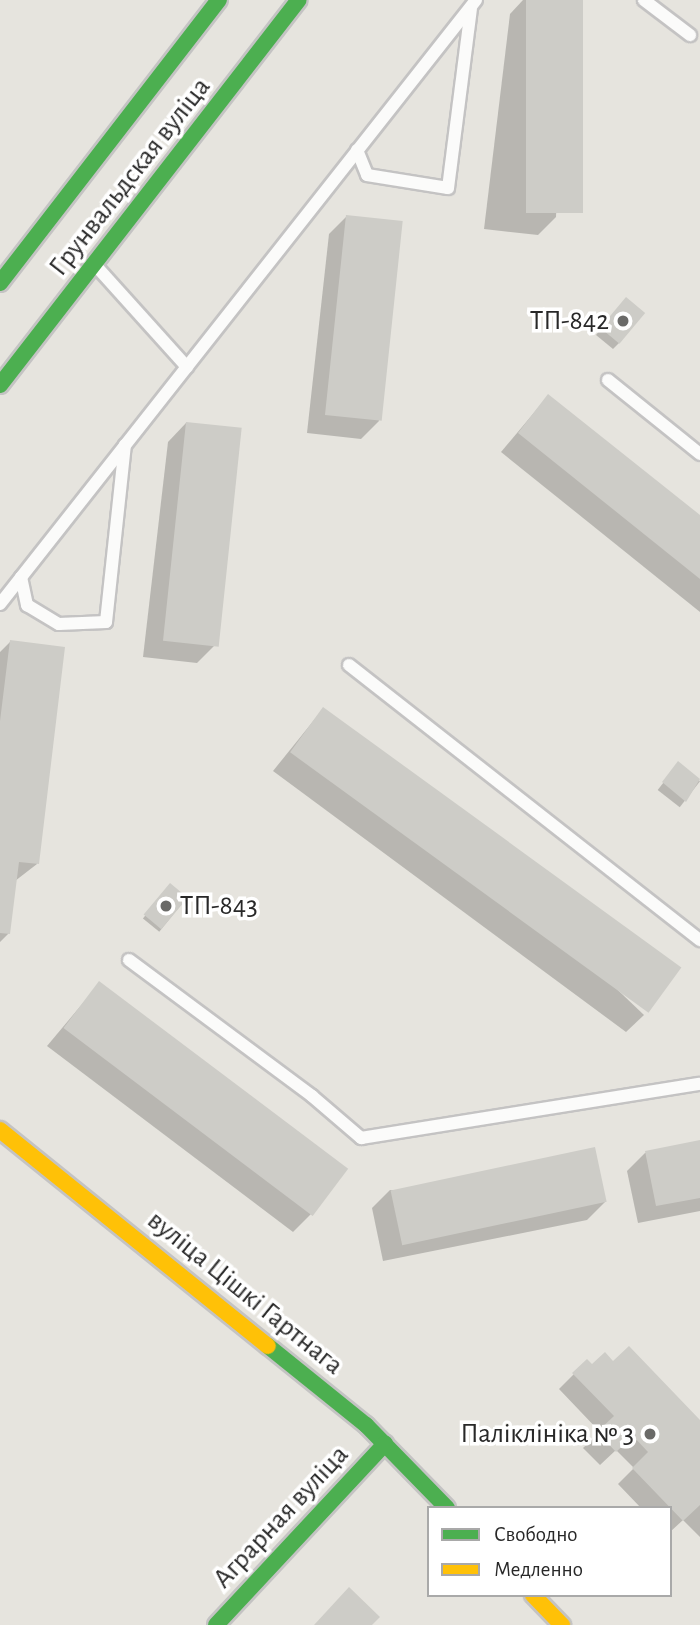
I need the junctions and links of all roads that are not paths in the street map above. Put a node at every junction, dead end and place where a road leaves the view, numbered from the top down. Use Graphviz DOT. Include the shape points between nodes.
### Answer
graph roads {
  1 [pos="219,0"];
  2 [pos="299,0"];
  3 [pos="644,0"];
  4 [pos="474,3"];
  5 [pos="690,35"];
  6 [pos="357,150"];
  7 [pos="95,266"];
  8 [pos="0,283"];
  9 [pos="187,367"];
  10 [pos="608,380"];
  11 [pos="0,386"];
  12 [pos="125,445"];
  13 [pos="700,454"];
  14 [pos="21,577"];
  15 [pos="0,604"];
  16 [pos="349,665"];
  17 [pos="700,940"];
  18 [pos="129,960"];
  19 [pos="700,1084"];
  20 [pos="0,1130"];
  21 [pos="385,1444"];
  22 [pos="445,1506"];
  23 [pos="535,1597"];
  24 [pos="216,1625"];
  25 [pos="562,1625"];
  1 -- 8 [label="street, Грунвальдская вуліца"];
  2 -- 7 [label="street, Грунвальдская вуліца"];
  3 -- 5 [label="lane"];
  4 -- 6 [label="lane"];
  4 -- 6 [label="lane" via="448,188 367,175"];
  6 -- 9 [label="lane"];
  7 -- 9 [label="lane"];
  7 -- 11 [label="street, Грунвальдская вуліца"];
  9 -- 12 [label="lane"];
  10 -- 13 [label="lane"];
  12 -- 14 [label="lane"];
  12 -- 14 [label="lane" via="106,622 59,624 27,605"];
  14 -- 15 [label="lane"];
  16 -- 17 [label="lane"];
  18 -- 19 [label="lane" via="361,1138"];
  20 -- 21 [label="street, вуліца Цішкі Гартнага"];
  21 -- 22 [label="street, вуліца Цішкі Гартнага"];
  21 -- 24 [label="street, Аграрная вуліца"];
  23 -- 25 [label="street"];
}
